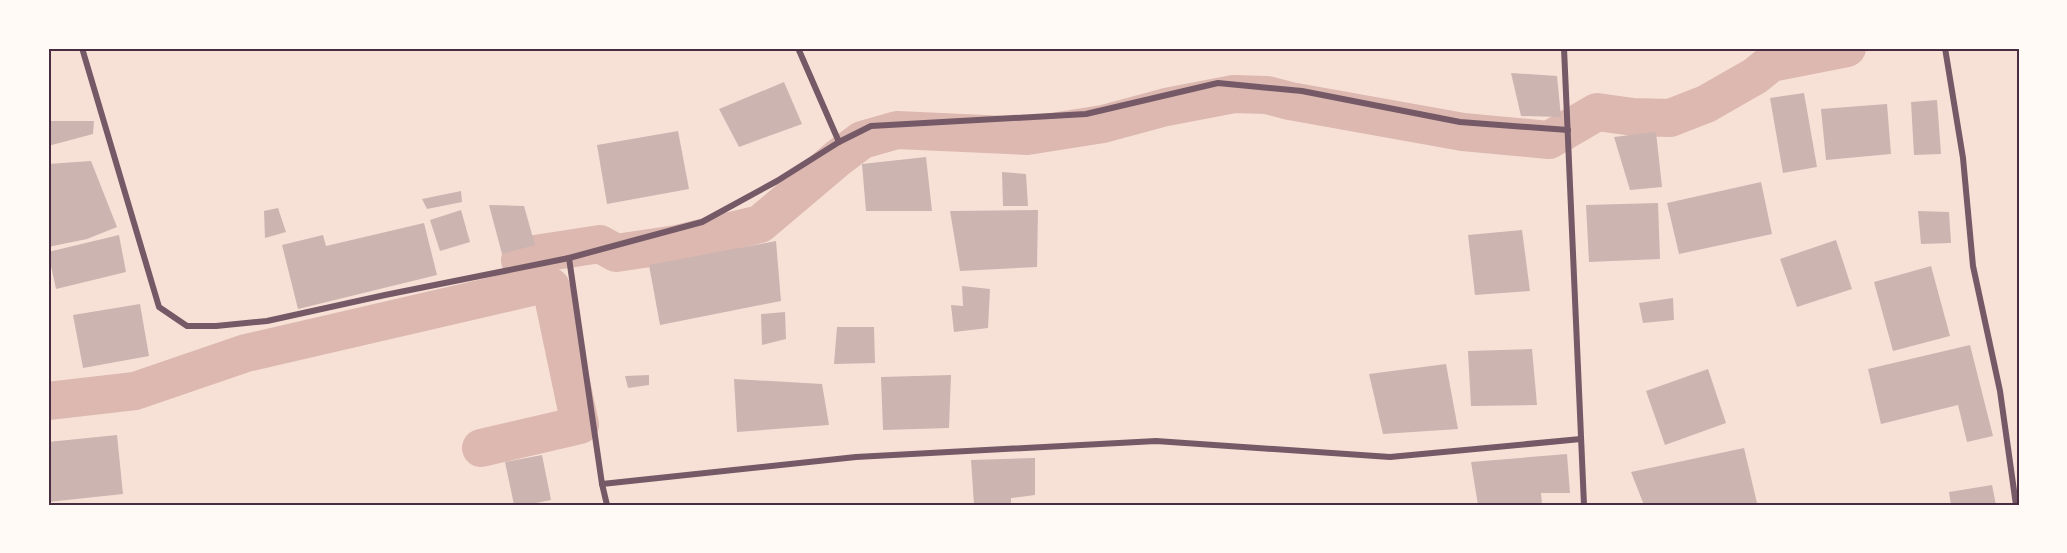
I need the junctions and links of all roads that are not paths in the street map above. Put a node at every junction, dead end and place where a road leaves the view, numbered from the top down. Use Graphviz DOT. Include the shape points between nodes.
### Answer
graph roads {
  1 [pos="82,48"];
  2 [pos="798,48"];
  3 [pos="1564,48"];
  4 [pos="1945,48"];
  5 [pos="1568,130"];
  6 [pos="839,142"];
  7 [pos="569,258"];
  8 [pos="1581,439"];
  9 [pos="602,484"];
  10 [pos="607,505"];
  11 [pos="1584,505"];
  12 [pos="2016,505"];
  1 -- 7 [label="street" via="159,307 187,326 267,321"];
  2 -- 6 [label="street"];
  3 -- 5 [label="street"];
  4 -- 12 [label="street" via="1963,158 1972,266 2000,391"];
  5 -- 6 [label="street" via="1460,122 1302,91 1218,83 1086,114 871,126"];
  5 -- 8 [label="street"];
  6 -- 7 [label="street" via="702,222"];
  7 -- 9 [label="street"];
  8 -- 9 [label="street" via="1390,457 1156,441 856,457"];
  8 -- 11 [label="street"];
  9 -- 10 [label="street"];
}
